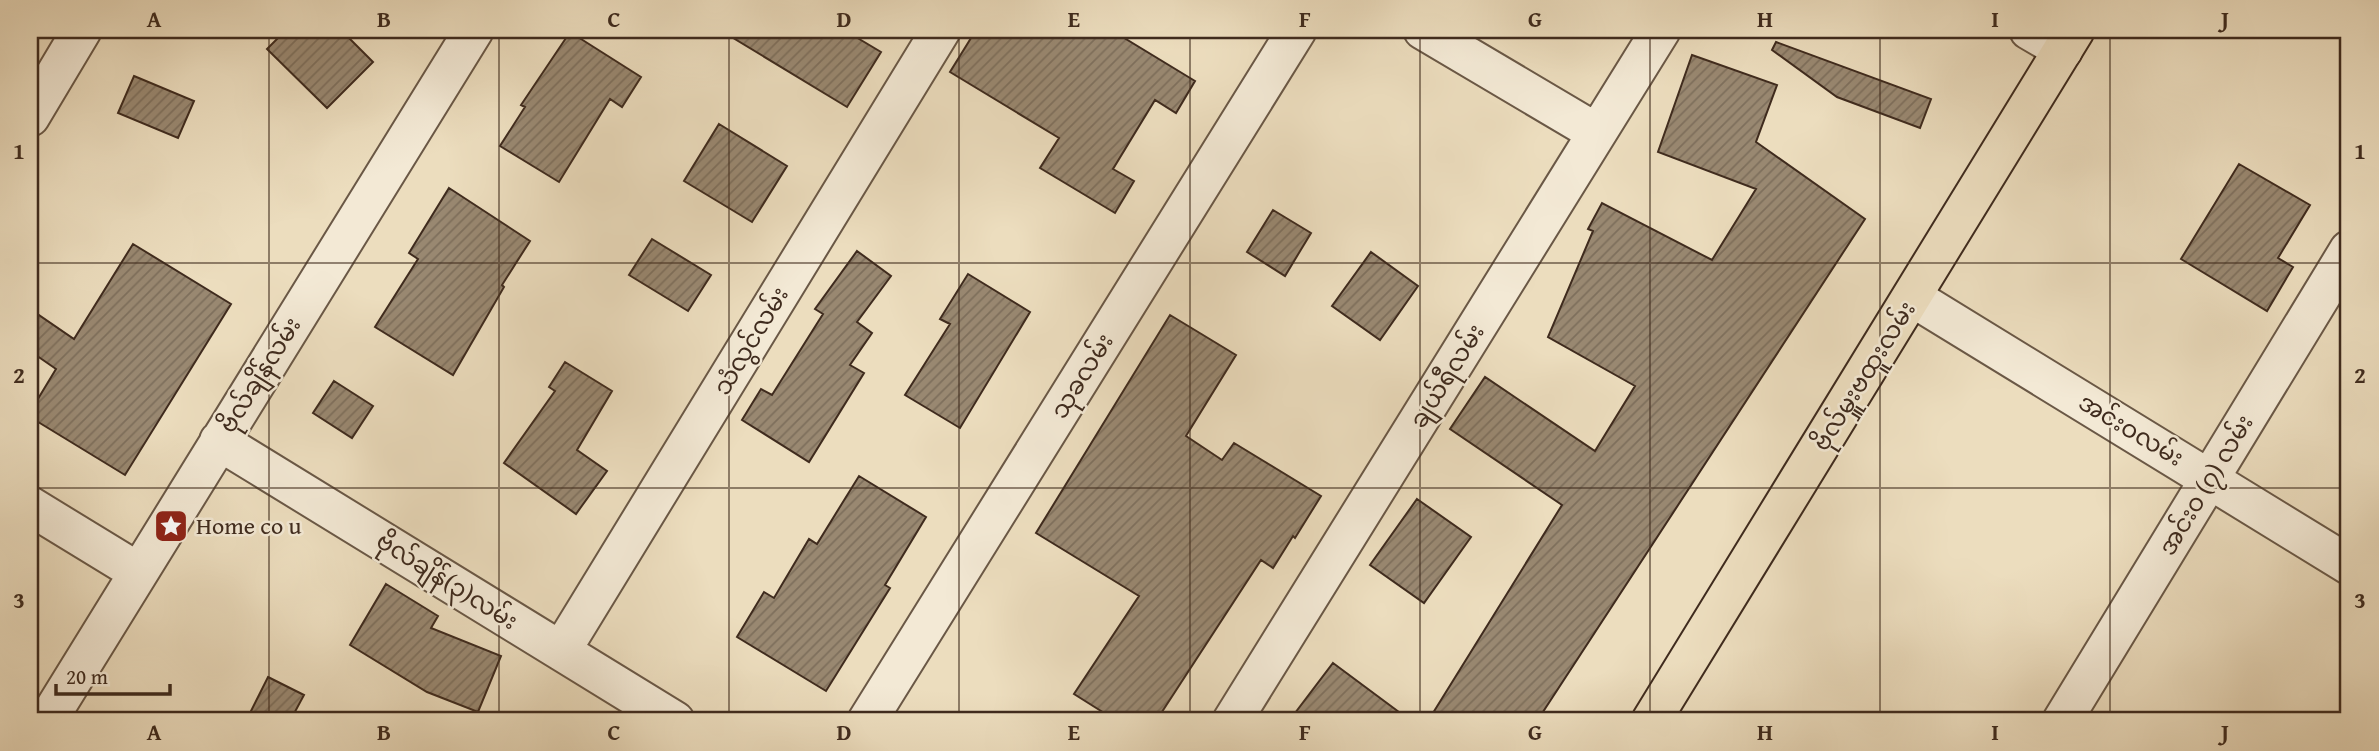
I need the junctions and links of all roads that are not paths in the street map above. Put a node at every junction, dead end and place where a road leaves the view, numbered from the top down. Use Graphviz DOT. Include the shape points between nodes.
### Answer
graph roads {
  1 [pos="82,30"];
  2 [pos="474,30"];
  3 [pos="941,30"];
  4 [pos="1297,30"];
  5 [pos="1423,30"];
  6 [pos="1661,30"];
  7 [pos="2029,30"];
  8 [pos="2069,40"];
  9 [pos="32,109"];
  10 [pos="1597,133"];
  11 [pos="2349,250"];
  12 [pos="1912,297"];
  13 [pos="219,441"];
  14 [pos="2210,478"];
  15 [pos="30,506"];
  16 [pos="2349,565"];
  17 [pos="138,572"];
  18 [pos="561,651"];
  19 [pos="62,716"];
  20 [pos="676,721"];
  21 [pos="867,721"];
  22 [pos="1232,721"];
  23 [pos="1651,721"];
  24 [pos="2062,721"];
  1 -- 9 [label="street"];
  2 -- 13 [label="street, ဗိုလ်ချိန်လမ်း"];
  3 -- 18 [label="street, သံလွင်လမ်း"];
  4 -- 21 [label="street, သုခလမ်း"];
  5 -- 10 [label="street"];
  6 -- 10 [label="street, ချယ်ရီလမ်း"];
  7 -- 8 [label="street"];
  8 -- 12 [label="main road, ဗိုလ်မှူးဗထူးလမ်း"];
  10 -- 22 [label="street, ချယ်ရီလမ်း"];
  11 -- 14 [label="street, အင်းဝ (၇) လမ်း"];
  12 -- 14 [label="street, အင်းဝလမ်း"];
  12 -- 23 [label="main road, ဗိုလ်မှူးဗထူးလမ်း"];
  13 -- 17 [label="street, ဗိုလ်ချိန်လမ်း"];
  13 -- 18 [label="street, ဗိုလ်ချိန်(၃)လမ်း"];
  14 -- 16 [label="street, အင်းဝလမ်း"];
  14 -- 24 [label="street, အင်းဝ (၇) လမ်း"];
  15 -- 17 [label="street"];
  17 -- 19 [label="street, ဗိုလ်ချိန်လမ်း"];
  18 -- 20 [label="street, ဗိုလ်ချိန်(၃)လမ်း"];
}
